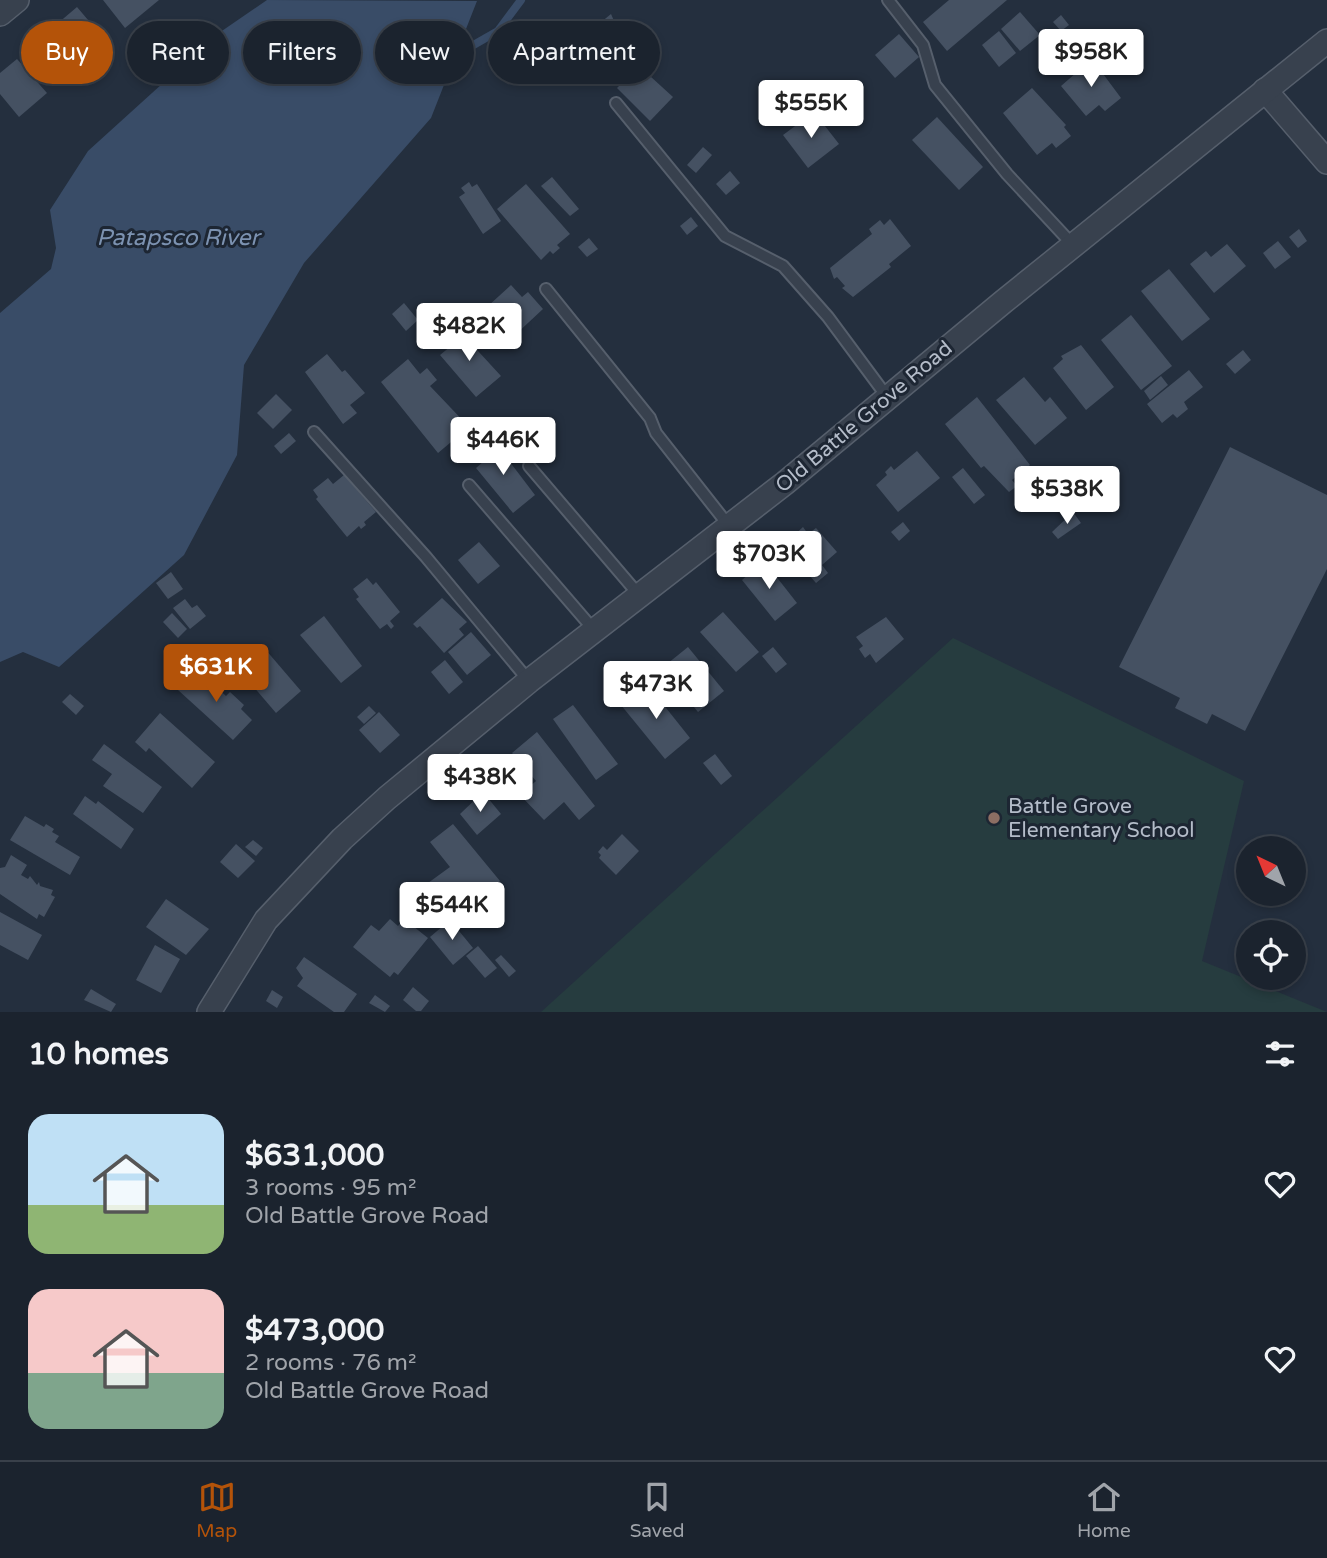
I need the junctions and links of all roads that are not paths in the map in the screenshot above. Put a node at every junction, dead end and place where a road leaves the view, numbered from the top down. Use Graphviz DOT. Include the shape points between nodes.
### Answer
graph roads {
  1 [pos="17,0"];
  2 [pos="888,0"];
  3 [pos="0,14"];
  4 [pos="1327,41"];
  5 [pos="1265,90"];
  6 [pos="616,103"];
  7 [pos="1327,162"];
  8 [pos="1073,245"];
  9 [pos="546,289"];
  10 [pos="888,398"];
  11 [pos="314,432"];
  12 [pos="529,466"];
  13 [pos="469,485"];
  14 [pos="729,526"];
  15 [pos="639,595"];
  16 [pos="594,630"];
  17 [pos="529,681"];
  18 [pos="209,1012"];
  1 -- 3 [label="street"];
  2 -- 8 [label="lane" via="923,45 935,85 1007,174"];
  4 -- 5 [label="street, Old Battle Grove Road"];
  5 -- 7 [label="street"];
  5 -- 8 [label="street, Old Battle Grove Road"];
  6 -- 10 [label="lane" via="725,236 783,266"];
  8 -- 10 [label="street, Old Battle Grove Road"];
  9 -- 14 [label="lane" via="631,393 656,433"];
  10 -- 14 [label="street, Old Battle Grove Road"];
  11 -- 17 [label="lane"];
  12 -- 15 [label="lane"];
  13 -- 16 [label="lane"];
  14 -- 15 [label="street, Old Battle Grove Road"];
  15 -- 16 [label="street, Old Battle Grove Road"];
  16 -- 17 [label="street, Old Battle Grove Road"];
  17 -- 18 [label="street, Old Battle Grove Road" via="342,839 266,920"];
}
